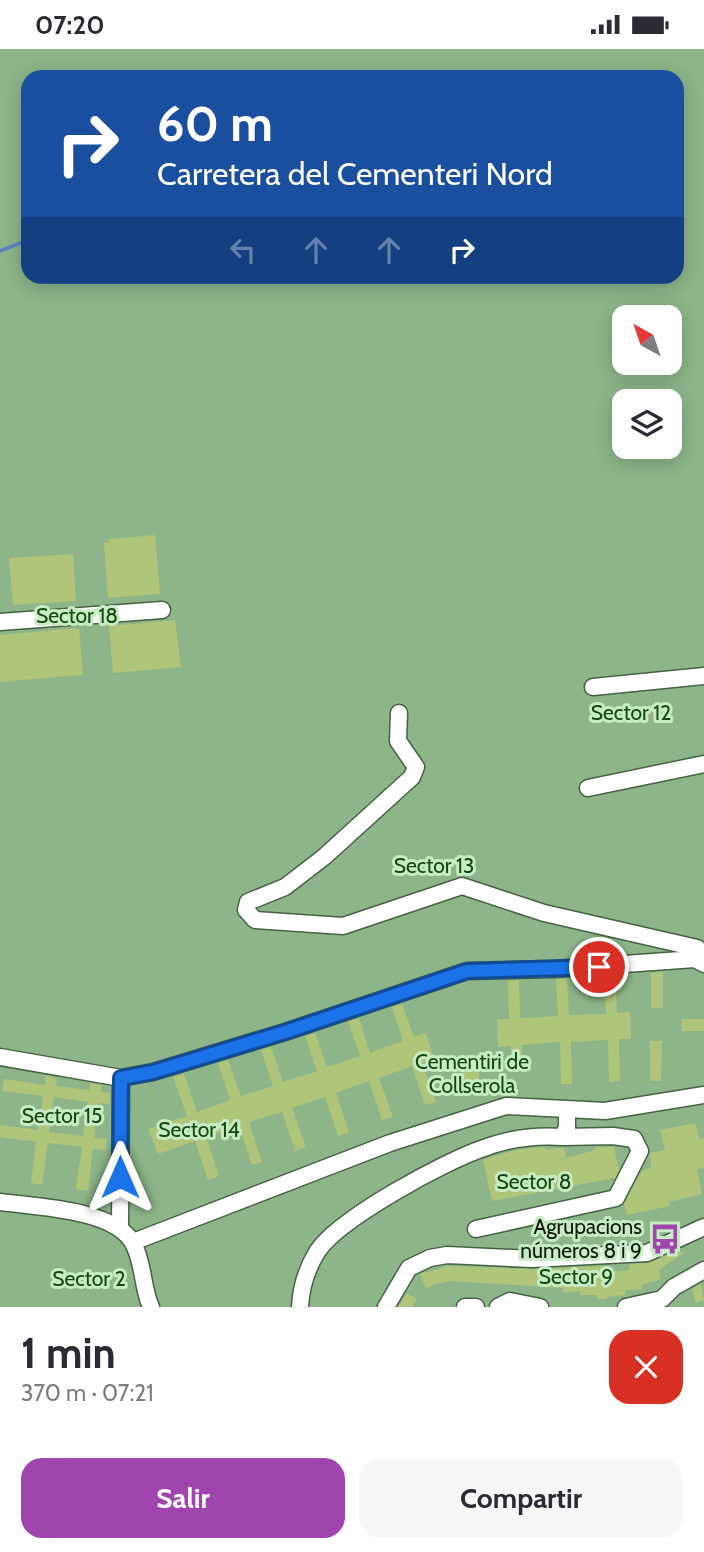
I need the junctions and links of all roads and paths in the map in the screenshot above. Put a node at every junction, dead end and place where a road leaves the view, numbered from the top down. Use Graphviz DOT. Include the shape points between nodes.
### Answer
graph roads {
  1 [pos="162,610"];
  2 [pos="0,622"];
  3 [pos="704,676"];
  4 [pos="593,687"];
  5 [pos="399,713"];
  6 [pos="704,764"];
  7 [pos="588,788"];
  8 [pos="704,955"];
  9 [pos="704,964"];
  10 [pos="0,1057"];
  11 [pos="121,1078"];
  12 [pos="704,1094"];
  13 [pos="567,1109"];
  14 [pos="563,1137"];
  15 [pos="0,1202"];
  16 [pos="120,1226"];
  17 [pos="704,1227"];
  18 [pos="476,1229"];
  19 [pos="133,1242"];
  20 [pos="704,1270"];
  21 [pos="151,1307"];
  22 [pos="300,1307"];
  23 [pos="386,1307"];
  24 [pos="465,1307"];
  25 [pos="476,1307"];
  26 [pos="498,1307"];
  27 [pos="540,1307"];
  28 [pos="626,1307"];
  1 -- 2 [label="street"];
  3 -- 4 [label="street"];
  5 -- 8 [label="street" via="398,741 416,767 412,777 285,887 248,902 246,910 255,921 343,926 462,886 544,913 697,948"];
  6 -- 7 [label="street"];
  9 -- 11 [label="street" via="695,959 467,971 285,1032"];
  10 -- 11 [label="street"];
  11 -- 16 [label="street"];
  12 -- 13 [label="street" via="605,1111"];
  13 -- 14 [label="street"];
  13 -- 19 [label="street" via="506,1106 390,1143"];
  14 -- 18 [label="street" via="634,1139 640,1150 616,1198"];
  14 -- 22 [label="street" via="542,1136 486,1147 355,1217 318,1249 302,1281"];
  15 -- 16 [label="street" via="86,1215"];
  16 -- 19 [label="street"];
  17 -- 23 [label="street" via="647,1254 430,1258 410,1268"];
  19 -- 21 [label="street"];
  20 -- 28 [label="street" via="662,1299"];
  24 -- 25 [label="street"];
  26 -- 27 [label="street" via="510,1301"];
}
